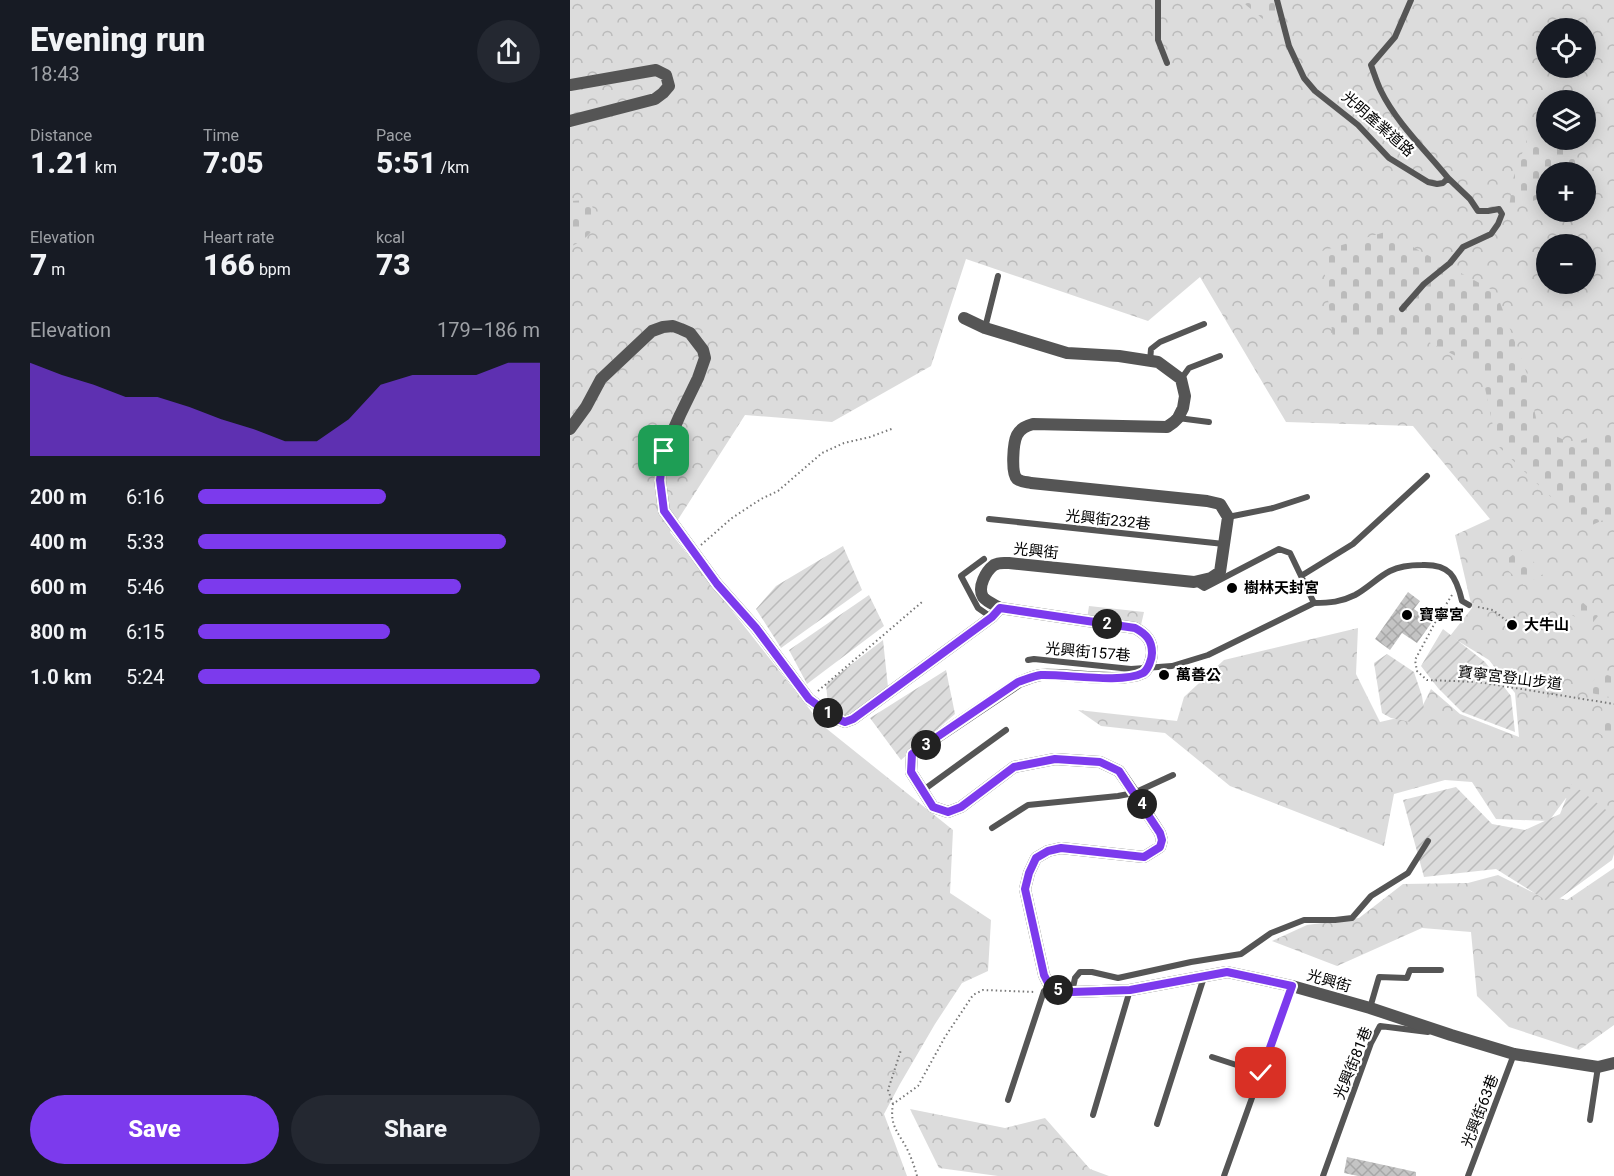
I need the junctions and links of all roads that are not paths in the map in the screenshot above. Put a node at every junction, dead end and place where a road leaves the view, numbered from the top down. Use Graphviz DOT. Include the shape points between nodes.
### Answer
graph roads {
  1 [pos="1158,0"];
  2 [pos="1277,0"];
  3 [pos="1411,0"];
  4 [pos="1167,63"];
  5 [pos="570,85"];
  6 [pos="570,121"];
  7 [pos="1448,178"];
  8 [pos="998,276"];
  9 [pos="1402,309"];
  10 [pos="964,318"];
  11 [pos="1204,324"];
  12 [pos="985,328"];
  13 [pos="1220,356"];
  14 [pos="1150,360"];
  15 [pos="1181,379"];
  16 [pos="1178,418"];
  17 [pos="1209,422"];
  18 [pos="570,429"];
  19 [pos="1427,476"];
  20 [pos="1307,497"];
  21 [pos="1228,517"];
  22 [pos="989,519"];
  23 [pos="1224,544"];
  24 [pos="984,559"];
  25 [pos="1301,576"];
  26 [pos="1194,582"];
  27 [pos="1314,603"];
  28 [pos="1469,605"];
  29 [pos="996,613"];
  30 [pos="1028,660"];
  31 [pos="1147,669"];
  32 [pos="1006,730"];
  33 [pos="1173,775"];
  34 [pos="922,791"];
  35 [pos="1134,793"];
  36 [pos="992,828"];
  37 [pos="1428,841"];
  38 [pos="1441,970"];
  39 [pos="1204,977"];
  40 [pos="1292,986"];
  41 [pos="1130,990"];
  42 [pos="1044,992"];
  43 [pos="1072,992"];
  44 [pos="1370,1008"];
  45 [pos="1451,1035"];
  46 [pos="1514,1054"];
  47 [pos="1212,1057"];
  48 [pos="1614,1063"];
  49 [pos="1598,1067"];
  50 [pos="1261,1073"];
  51 [pos="1008,1100"];
  52 [pos="1093,1115"];
  53 [pos="1590,1120"];
  54 [pos="1157,1124"];
  55 [pos="1224,1176"];
  56 [pos="1323,1176"];
  57 [pos="1468,1176"];
  1 -- 4 [label="lane" via="1158,40"];
  2 -- 7 [label="lane, 光明產業道路" via="1289,46 1315,92 1358,125 1389,158 1428,182 1443,183"];
  3 -- 7 [label="lane, 光明產業道路" via="1395,37 1371,65 1381,92"];
  5 -- 6 [label="street" via="656,70 666,75 669,86 655,99"];
  7 -- 9 [label="lane" via="1478,211 1498,209 1502,214 1491,234 1463,247"];
  8 -- 12 [label="lane"];
  10 -- 12 [label="street"];
  11 -- 14 [label="lane" via="1160,342 1151,349"];
  12 -- 14 [label="street" via="1067,353"];
  13 -- 15 [label="lane" via="1189,368"];
  14 -- 15 [label="street"];
  15 -- 16 [label="street" via="1185,396"];
  16 -- 17 [label="lane"];
  16 -- 21 [label="street" via="1167,427 1033,424 1023,428 1015,441 1014,474 1031,483 1208,501 1220,504"];
  18 -- 29 [label="street" via="601,379 652,332 673,326 690,333 705,358 664,451 660,480 664,511 809,699 835,718 845,722 853,719"];
  19 -- 25 [label="lane" via="1353,544"];
  20 -- 21 [label="lane"];
  21 -- 23 [label="street"];
  22 -- 23 [label="lane, 光興街232巷"];
  23 -- 26 [label="street" via="1220,572"];
  24 -- 29 [label="lane" via="961,576 978,608"];
  25 -- 26 [label="lane" via="1290,553 1278,549 1204,588"];
  25 -- 27 [label="lane"];
  26 -- 29 [label="street, 光興街" via="1000,563 982,581 981,591"];
  27 -- 28 [label="lane, 光興街157巷" via="1334,603 1356,595 1390,571 1409,565 1440,566 1447,570 1458,584 1462,601"];
  27 -- 31 [label="lane, 光興街157巷" via="1208,655"];
  29 -- 31 [label="street" via="1135,628 1151,642 1152,656"];
  30 -- 31 [label="lane, 光興街157巷"];
  31 -- 34 [label="street, 光興街" via="1123,678 1038,675 1018,682 912,754 911,772"];
  32 -- 34 [label="lane"];
  33 -- 35 [label="lane"];
  34 -- 35 [label="street, 光興街" via="933,807 948,812 961,807 1014,767 1055,759 1100,762 1119,771"];
  35 -- 36 [label="lane" via="1028,805"];
  35 -- 43 [label="street, 光興街" via="1160,833 1160,847 1144,857 1061,848 1036,858 1029,873 1025,889 1044,975 1057,990"];
  37 -- 43 [label="lane" via="1408,873 1371,896 1352,918 1304,920 1271,933 1241,954 1118,978 1080,972"];
  38 -- 44 [label="lane" via="1410,970 1407,978 1379,977"];
  39 -- 40 [label="street, 光興街" via="1227,972"];
  39 -- 41 [label="street, 光興街"];
  39 -- 54 [label="lane"];
  40 -- 44 [label="street, 光興街"];
  40 -- 50 [label="lane"];
  41 -- 43 [label="street, 光興街"];
  41 -- 52 [label="lane"];
  42 -- 51 [label="lane"];
  44 -- 45 [label="street, 光興街"];
  45 -- 46 [label="street, 光興街"];
  45 -- 56 [label="lane, 光興街81巷" via="1380,1026"];
  46 -- 49 [label="street, 光興街"];
  46 -- 57 [label="lane, 光興街63巷"];
  47 -- 50 [label="lane"];
  48 -- 49 [label="street, 光興街"];
  49 -- 53 [label="lane"];
  50 -- 55 [label="lane"];
}
